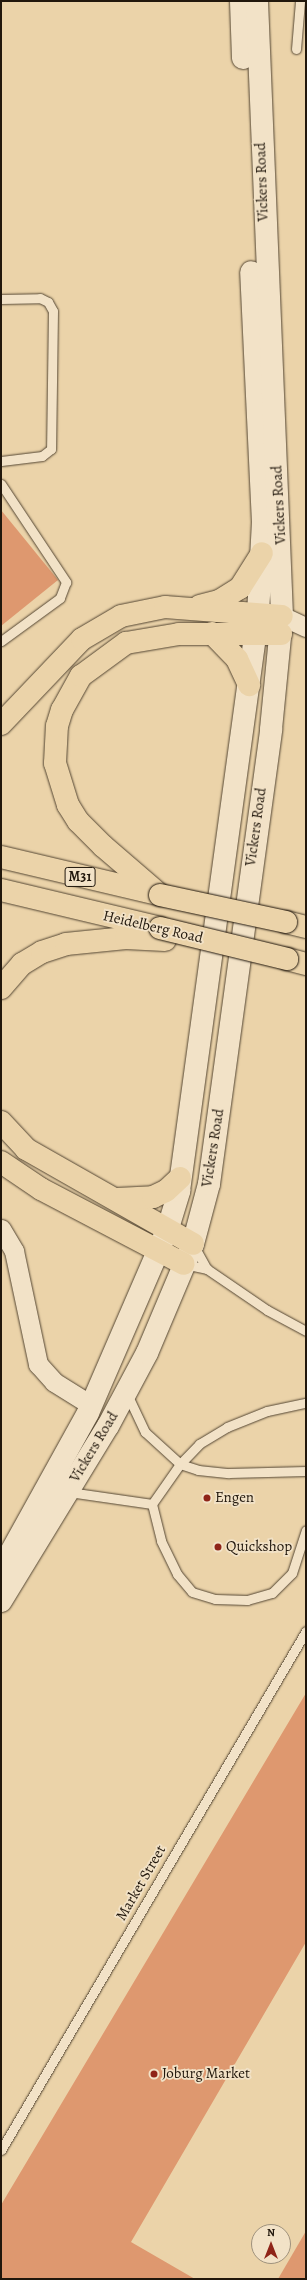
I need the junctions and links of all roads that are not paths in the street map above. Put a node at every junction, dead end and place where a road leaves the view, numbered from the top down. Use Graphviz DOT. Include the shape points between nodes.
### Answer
graph roads {
  1 [pos="241,1"];
  2 [pos="257,1"];
  3 [pos="300,1"];
  4 [pos="296,49"];
  5 [pos="1,299"];
  6 [pos="1,461"];
  7 [pos="1,484"];
  8 [pos="262,552"];
  9 [pos="191,608"];
  10 [pos="257,624"];
  11 [pos="281,625"];
  12 [pos="306,628"];
  13 [pos="212,633"];
  14 [pos="1,641"];
  15 [pos="249,685"];
  16 [pos="1,724"];
  17 [pos="1,857"];
  18 [pos="1,890"];
  19 [pos="160,895"];
  20 [pos="296,925"];
  21 [pos="163,934"];
  22 [pos="297,961"];
  23 [pos="1,988"];
  24 [pos="1,1122"];
  25 [pos="1,1162"];
  26 [pos="180,1178"];
  27 [pos="117,1199"];
  28 [pos="168,1228"];
  29 [pos="1,1229"];
  30 [pos="193,1244"];
  31 [pos="159,1248"];
  32 [pos="184,1264"];
  33 [pos="207,1269"];
  34 [pos="306,1332"];
  35 [pos="126,1393"];
  36 [pos="306,1403"];
  37 [pos="91,1405"];
  38 [pos="180,1464"];
  39 [pos="306,1471"];
  40 [pos="67,1492"];
  41 [pos="152,1504"];
  42 [pos="306,1530"];
  43 [pos="1,1570"];
  44 [pos="1,1601"];
  45 [pos="306,1631"];
  46 [pos="1,2150"];
  1 -- 8 [label="main road, Vickers Road"];
  2 -- 11 [label="main road, Vickers Road"];
  3 -- 4 [label="lane"];
  5 -- 6 [label="lane" via="40,298 48,302 53,311 50,449 42,456"];
  7 -- 14 [label="lane" via="66,582 60,598"];
  8 -- 9 [label="main road" via="240,588 219,601"];
  8 -- 10 [label="main road, Vickers Road"];
  9 -- 10 [label="main road"];
  9 -- 16 [label="main road" via="145,609 100,626 77,644"];
  10 -- 11 [label="main road"];
  10 -- 13 [label="main road"];
  10 -- 15 [label="main road, Vickers Road"];
  11 -- 12 [label="street"];
  11 -- 30 [label="main road, Vickers Road" via="216,1136 209,1184"];
  13 -- 15 [label="main road" via="238,659"];
  13 -- 19 [label="main road" via="144,638 112,651 81,676 70,692 57,726 55,763 68,805 103,846"];
  15 -- 26 [label="main road, Vickers Road"];
  17 -- 19 [label="main road, M31"];
  18 -- 21 [label="main road, Heidelberg Road / M31"];
  19 -- 20 [label="main road, M31, bridge"];
  21 -- 22 [label="main road, Heidelberg Road / M31, bridge"];
  21 -- 23 [label="main road" via="66,944 42,952 22,964"];
  24 -- 27 [label="main road" via="26,1149"];
  25 -- 31 [label="main road" via="41,1189"];
  26 -- 27 [label="main road" via="166,1191 153,1197"];
  26 -- 28 [label="main road, Vickers Road"];
  27 -- 28 [label="main road"];
  28 -- 30 [label="main road"];
  28 -- 31 [label="main road, Vickers Road"];
  29 -- 37 [label="street" via="14,1251 38,1364 54,1382"];
  30 -- 32 [label="main road, Vickers Road"];
  30 -- 33 [label="lane"];
  31 -- 32 [label="main road"];
  31 -- 37 [label="main road, Vickers Road"];
  32 -- 33 [label="lane"];
  32 -- 35 [label="main road, Vickers Road"];
  33 -- 34 [label="lane" via="267,1310"];
  35 -- 38 [label="lane" via="145,1432"];
  35 -- 40 [label="main road, Vickers Road"];
  36 -- 38 [label="lane" via="267,1411 227,1427 200,1444"];
  37 -- 43 [label="main road, Vickers Road"];
  38 -- 39 [label="lane" via="198,1470 229,1473"];
  38 -- 41 [label="lane"];
  40 -- 41 [label="lane"];
  40 -- 44 [label="main road, Vickers Road"];
  41 -- 42 [label="lane" via="160,1541 177,1574 192,1592 215,1599 247,1600 272,1593 292,1573"];
  45 -- 46 [label="lane, Market Street"];
}
